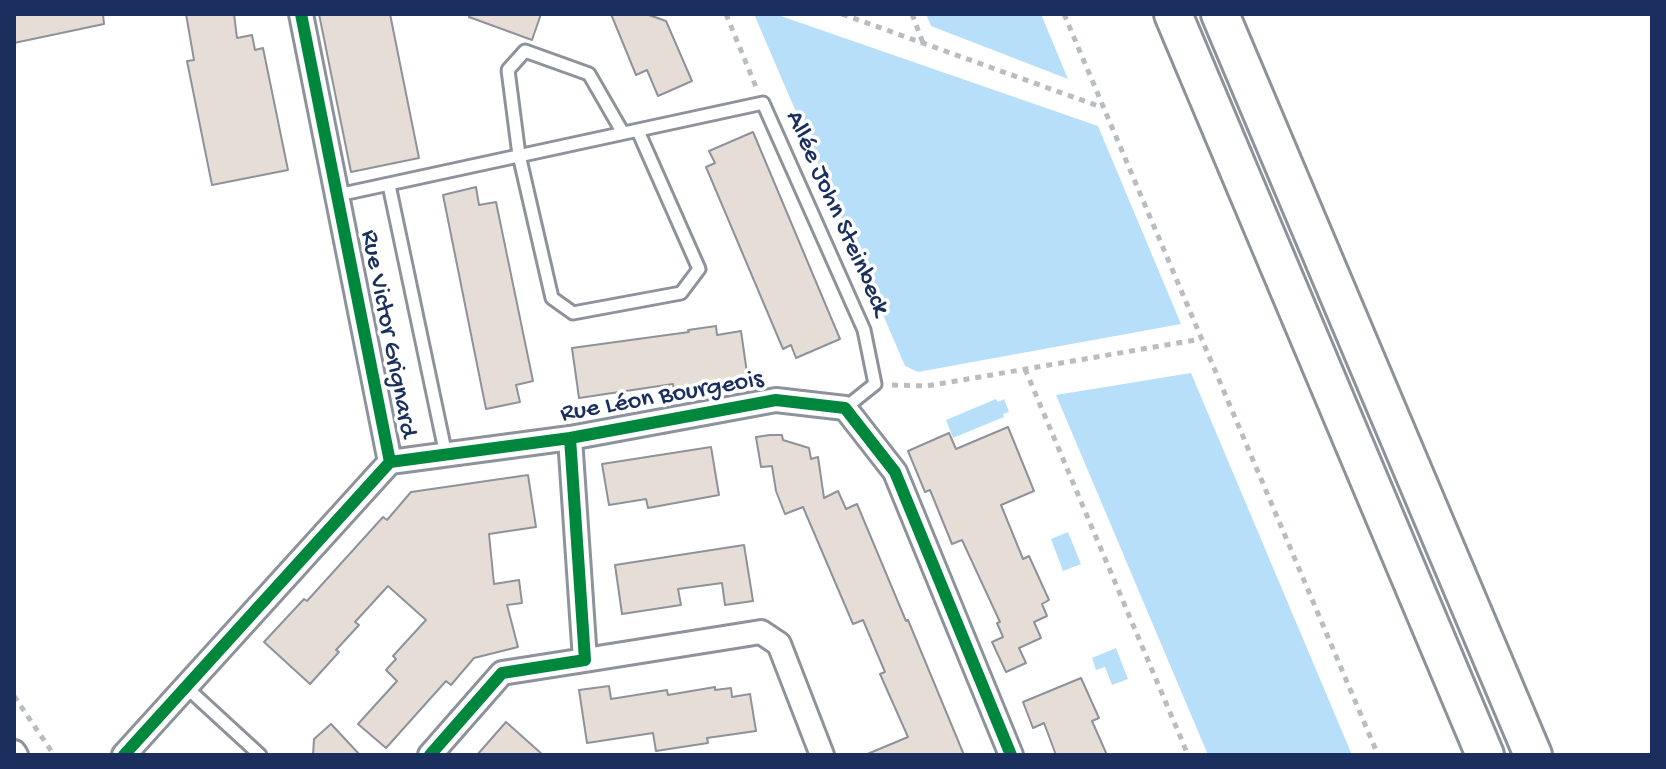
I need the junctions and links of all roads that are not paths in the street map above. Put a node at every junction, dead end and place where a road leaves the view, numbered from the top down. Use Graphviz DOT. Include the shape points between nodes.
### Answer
graph roads {
  1 [pos="301,14"];
  2 [pos="1173,14"];
  3 [pos="1220,14"];
  4 [pos="638,131"];
  5 [pos="623,133"];
  6 [pos="519,155"];
  7 [pos="389,185"];
  8 [pos="338,195"];
  9 [pos="845,408"];
  10 [pos="570,438"];
  11 [pos="446,455"];
  12 [pos="390,462"];
  13 [pos="585,660"];
  14 [pos="186,687"];
  15 [pos="124,755"];
  16 [pos="260,755"];
  17 [pos="430,755"];
  18 [pos="822,755"];
  19 [pos="1011,755"];
  20 [pos="1485,755"];
  21 [pos="1533,755"];
  1 -- 8 [label="street, Rue Victor Grignard"];
  2 -- 20 [label="highway"];
  3 -- 21 [label="highway"];
  4 -- 5 [label="lane, Allée John Steinbeck"];
  4 -- 6 [label="lane" via="699,269 681,293 573,313 552,298"];
  4 -- 9 [label="lane, Allée John Steinbeck" via="763,103 864,330 875,384"];
  5 -- 6 [label="lane, Allée John Steinbeck"];
  5 -- 6 [label="lane" via="589,74 525,51 508,70"];
  6 -- 7 [label="lane, Allée John Steinbeck"];
  7 -- 8 [label="lane, Allée John Steinbeck"];
  7 -- 11 [label="lane"];
  8 -- 12 [label="street, Rue Victor Grignard"];
  9 -- 10 [label="street, Rue Léon Bourgeois" via="776,400"];
  9 -- 19 [label="street" via="895,472"];
  10 -- 11 [label="street, Rue Léon Bourgeois"];
  10 -- 13 [label="street"];
  11 -- 12 [label="street, Rue Léon Bourgeois"];
  12 -- 14 [label="street, Rue Victor Grignard"];
  13 -- 17 [label="street" via="502,673"];
  13 -- 18 [label="street" via="761,632 779,644"];
  14 -- 15 [label="street, Rue Victor Grignard"];
  14 -- 16 [label="lane"];
}
